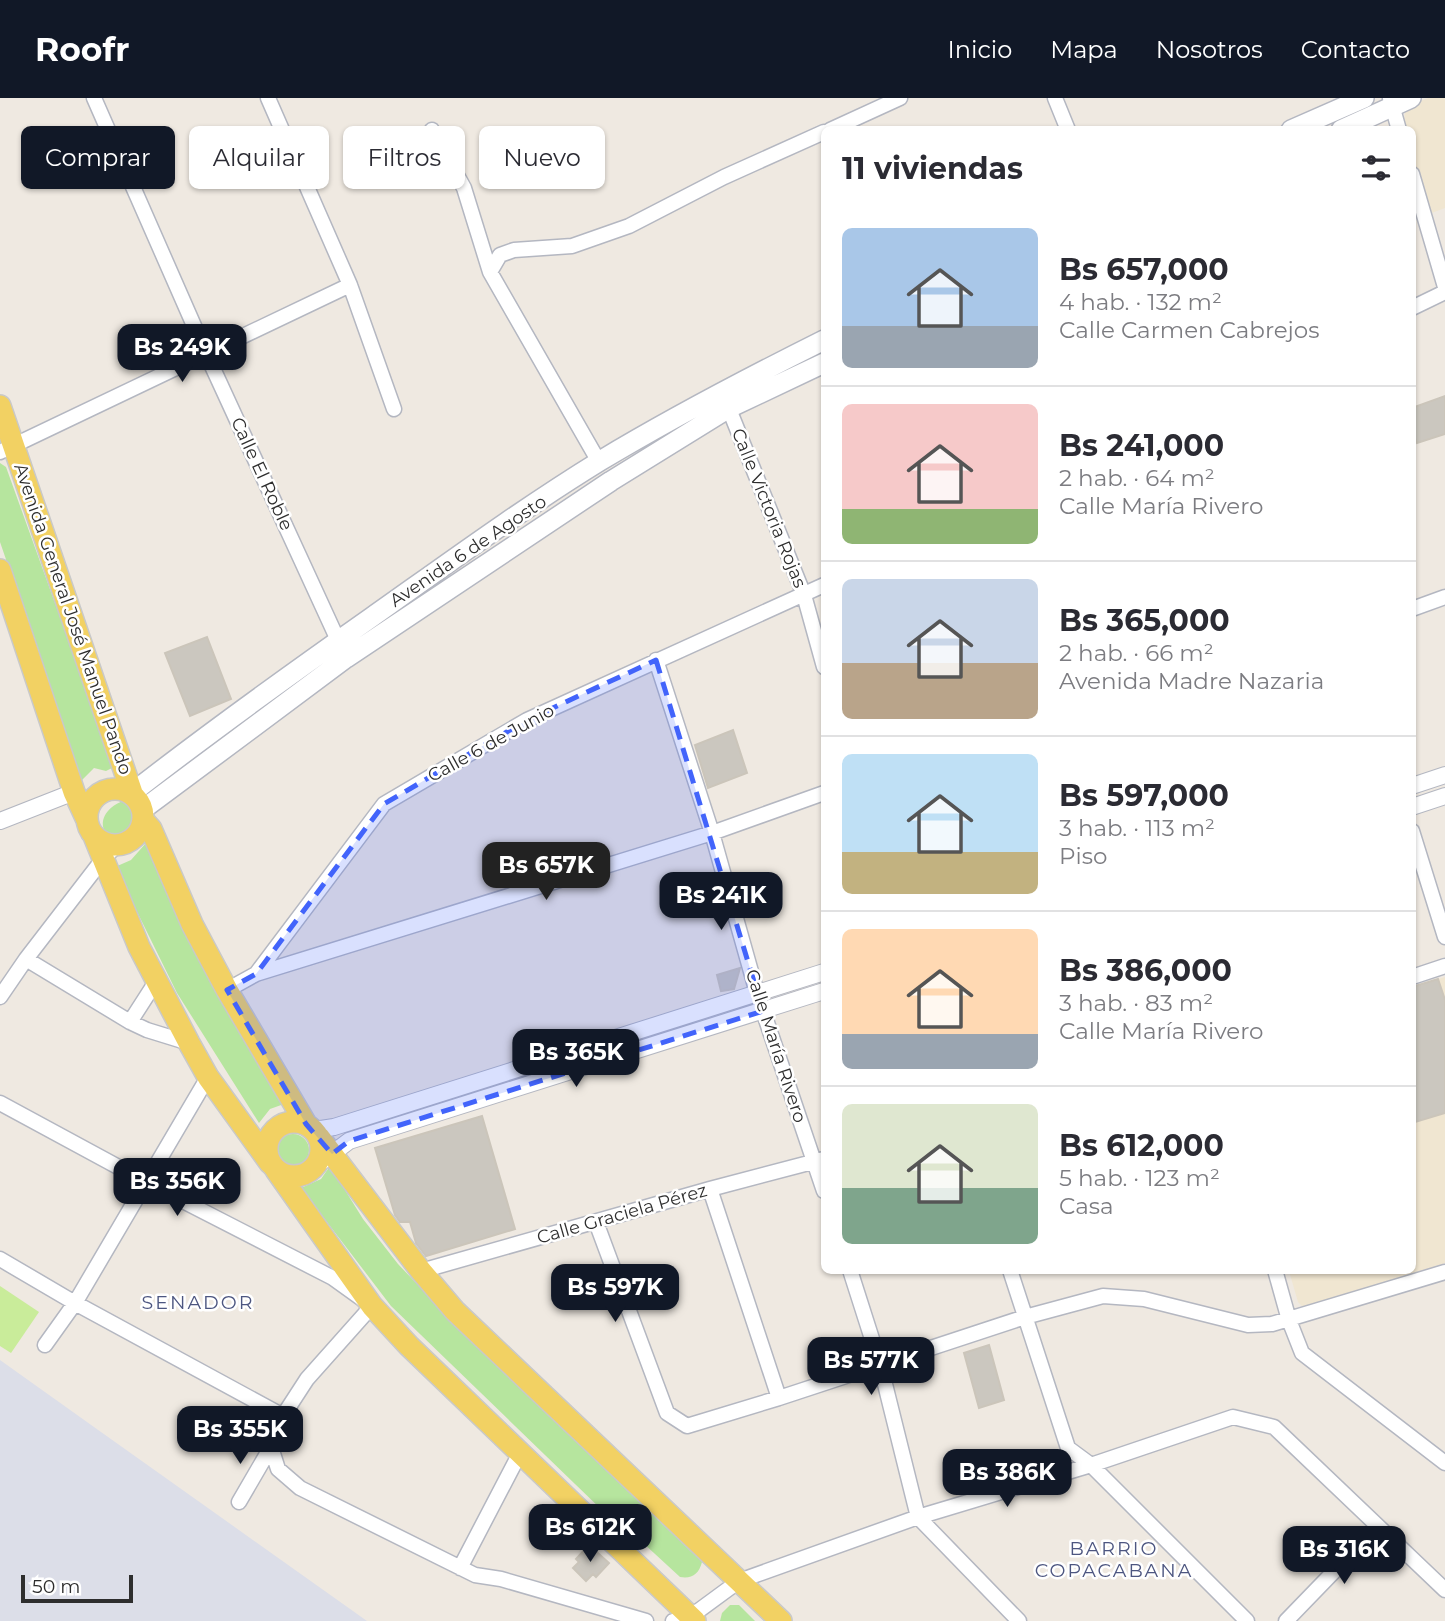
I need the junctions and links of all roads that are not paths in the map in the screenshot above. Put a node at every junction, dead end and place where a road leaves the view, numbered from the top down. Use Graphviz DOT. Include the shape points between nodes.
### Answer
graph roads {
  1 [pos="94,98"];
  2 [pos="900,98"];
  3 [pos="1055,98"];
  4 [pos="1364,98"];
  5 [pos="1411,98"];
  6 [pos="273,100"];
  7 [pos="1391,102"];
  8 [pos="839,126"];
  9 [pos="1066,126"];
  10 [pos="1300,126"];
  11 [pos="1347,126"];
  12 [pos="1398,126"];
  13 [pos="821,133"];
  14 [pos="1416,188"];
  15 [pos="464,189"];
  16 [pos="490,272"];
  17 [pos="350,285"];
  18 [pos="1445,290"];
  19 [pos="1416,306"];
  20 [pos="821,342"];
  21 [pos="206,353"];
  22 [pos="821,364"];
  23 [pos="725,400"];
  24 [pos="0,406"];
  25 [pos="394,409"];
  26 [pos="7,449"];
  27 [pos="599,462"];
  28 [pos="0,570"];
  29 [pos="821,587"];
  30 [pos="804,596"];
  31 [pos="1445,597"];
  32 [pos="1416,608"];
  33 [pos="342,649"];
  34 [pos="821,656"];
  35 [pos="656,660"];
  36 [pos="1445,775"];
  37 [pos="1416,785"];
  38 [pos="74,792"];
  39 [pos="821,794"];
  40 [pos="97,795"];
  41 [pos="1445,796"];
  42 [pos="1416,806"];
  43 [pos="139,808"];
  44 [pos="0,821"];
  45 [pos="90,828"];
  46 [pos="712,833"];
  47 [pos="1416,844"];
  48 [pos="110,852"];
  49 [pos="1445,937"];
  50 [pos="26,959"];
  51 [pos="1445,966"];
  52 [pos="821,973"];
  53 [pos="256,974"];
  54 [pos="1416,975"];
  55 [pos="157,981"];
  56 [pos="228,990"];
  57 [pos="821,992"];
  58 [pos="757,993"];
  59 [pos="0,997"];
  60 [pos="763,1011"];
  61 [pos="130,1022"];
  62 [pos="189,1043"];
  63 [pos="208,1077"];
  64 [pos="0,1103"];
  65 [pos="318,1142"];
  66 [pos="820,1161"];
  67 [pos="273,1167"];
  68 [pos="146,1182"];
  69 [pos="710,1189"];
  70 [pos="596,1222"];
  71 [pos="0,1258"];
  72 [pos="421,1271"];
  73 [pos="1445,1272"];
  74 [pos="851,1274"];
  75 [pos="1011,1274"];
  76 [pos="1276,1274"];
  77 [pos="75,1303"];
  78 [pos="372,1306"];
  79 [pos="1025,1317"];
  80 [pos="1289,1320"];
  81 [pos="46,1345"];
  82 [pos="880,1364"];
  83 [pos="779,1398"];
  84 [pos="283,1416"];
  85 [pos="271,1447"];
  86 [pos="520,1453"];
  87 [pos="1445,1463"];
  88 [pos="1091,1465"];
  89 [pos="239,1502"];
  90 [pos="918,1517"];
  91 [pos="1378,1526"];
  92 [pos="460,1568"];
  93 [pos="739,1581"];
  94 [pos="1445,1590"];
  95 [pos="686,1620"];
  96 [pos="646,1621"];
  97 [pos="781,1621"];
  98 [pos="1019,1621"];
  99 [pos="1247,1621"];
  100 [pos="1286,1621"];
  1 -- 21 [label="street, Calle El Roble"];
  2 -- 8 [label="street"];
  3 -- 9 [label="street"];
  4 -- 10 [label="main road"];
  5 -- 7 [label="main road"];
  6 -- 17 [label="street"];
  7 -- 11 [label="main road"];
  7 -- 12 [label="street"];
  13 -- 16 [label="street" via="629,226 572,246 499,255"];
  14 -- 18 [label="street"];
  15 -- 16 [label="street"];
  16 -- 27 [label="street"];
  17 -- 21 [label="street"];
  17 -- 25 [label="street"];
  18 -- 19 [label="street"];
  20 -- 23 [label="main road, Avenida 6 de Agosto"];
  21 -- 26 [label="street"];
  21 -- 33 [label="street, Calle El Roble"];
  22 -- 23 [label="main road, Avenida 6 de Agosto"];
  23 -- 27 [label="main road, Avenida 6 de Agosto"];
  23 -- 30 [label="street, Calle Victoria Rojas"];
  23 -- 33 [label="main road, Avenida 6 de Agosto" via="611,481"];
  24 -- 26 [label="main road, Avenida General José Manuel Pando"];
  26 -- 43 [label="main road, Avenida General José Manuel Pando"];
  27 -- 33 [label="main road, Avenida 6 de Agosto" via="459,555"];
  28 -- 38 [label="main road"];
  29 -- 30 [label="street, Calle 6 de Junio"];
  30 -- 34 [label="street, Calle Victoria Rojas"];
  30 -- 35 [label="street, Calle 6 de Junio"];
  31 -- 32 [label="street"];
  33 -- 43 [label="main road, Avenida 6 de Agosto" via="184,753"];
  35 -- 46 [label="street, Calle María Rivero"];
  35 -- 53 [label="street, Calle 6 de Junio" via="527,720 384,804"];
  36 -- 37 [label="street"];
  38 -- 40 [label="main road"];
  38 -- 44 [label="street"];
  38 -- 45 [label="main road"];
  39 -- 46 [label="street"];
  40 -- 43 [label="main road" via="113,788"];
  40 -- 45 [label="main road" via="88,806"];
  41 -- 42 [label="street"];
  43 -- 48 [label="main road" via="136,835"];
  43 -- 56 [label="main road, Avenida General José Manuel Pando"];
  45 -- 48 [label="main road"];
  46 -- 53 [label="street"];
  46 -- 58 [label="street, Calle María Rivero"];
  47 -- 49 [label="street"];
  48 -- 50 [label="street"];
  48 -- 55 [label="main road" via="139,947"];
  50 -- 59 [label="street"];
  50 -- 61 [label="street"];
  51 -- 54 [label="street"];
  52 -- 58 [label="street"];
  53 -- 56 [label="street, Calle 6 de Junio"];
  55 -- 61 [label="street"];
  55 -- 62 [label="main road"];
  56 -- 65 [label="main road, Avenida General José Manuel Pando"];
  57 -- 60 [label="street"];
  58 -- 60 [label="street, Calle María Rivero"];
  58 -- 65 [label="street" via="334,1127"];
  60 -- 65 [label="street" via="349,1141"];
  60 -- 66 [label="street, Calle María Rivero"];
  61 -- 62 [label="street"];
  62 -- 63 [label="main road"];
  63 -- 67 [label="main road"];
  63 -- 68 [label="street"];
  64 -- 68 [label="street"];
  65 -- 67 [label="main road" via="302,1176 292,1177"];
  65 -- 67 [label="main road" via="288,1122 273,1132 267,1147"];
  65 -- 72 [label="main road, Avenida General José Manuel Pando"];
  66 -- 69 [label="street, Calle Graciela Pérez"];
  67 -- 78 [label="main road"];
  68 -- 77 [label="street"];
  68 -- 78 [label="street" via="333,1278"];
  69 -- 70 [label="street, Calle Graciela Pérez"];
  69 -- 83 [label="street"];
  70 -- 72 [label="street, Calle Graciela Pérez"];
  70 -- 83 [label="street" via="667,1413 687,1426"];
  71 -- 77 [label="street"];
  72 -- 93 [label="main road, Avenida General José Manuel Pando" via="455,1311"];
  73 -- 80 [label="street"];
  74 -- 82 [label="street"];
  75 -- 79 [label="street"];
  76 -- 80 [label="street"];
  77 -- 81 [label="street"];
  77 -- 84 [label="street"];
  78 -- 84 [label="street" via="307,1379"];
  78 -- 86 [label="main road"];
  79 -- 80 [label="street" via="1103,1296 1144,1299 1248,1325"];
  79 -- 82 [label="street"];
  79 -- 88 [label="street" via="1068,1448"];
  80 -- 87 [label="street" via="1302,1353"];
  82 -- 83 [label="street"];
  82 -- 90 [label="street"];
  84 -- 85 [label="street"];
  85 -- 89 [label="street"];
  85 -- 92 [label="street" via="278,1469 300,1488"];
  86 -- 92 [label="street"];
  86 -- 95 [label="main road"];
  88 -- 90 [label="street"];
  88 -- 91 [label="street" via="1233,1417 1275,1427"];
  88 -- 99 [label="street"];
  90 -- 93 [label="street"];
  90 -- 98 [label="street"];
  91 -- 94 [label="street"];
  91 -- 100 [label="street"];
  92 -- 96 [label="street"];
  93 -- 95 [label="street"];
  93 -- 97 [label="main road, Avenida General José Manuel Pando"];
}
